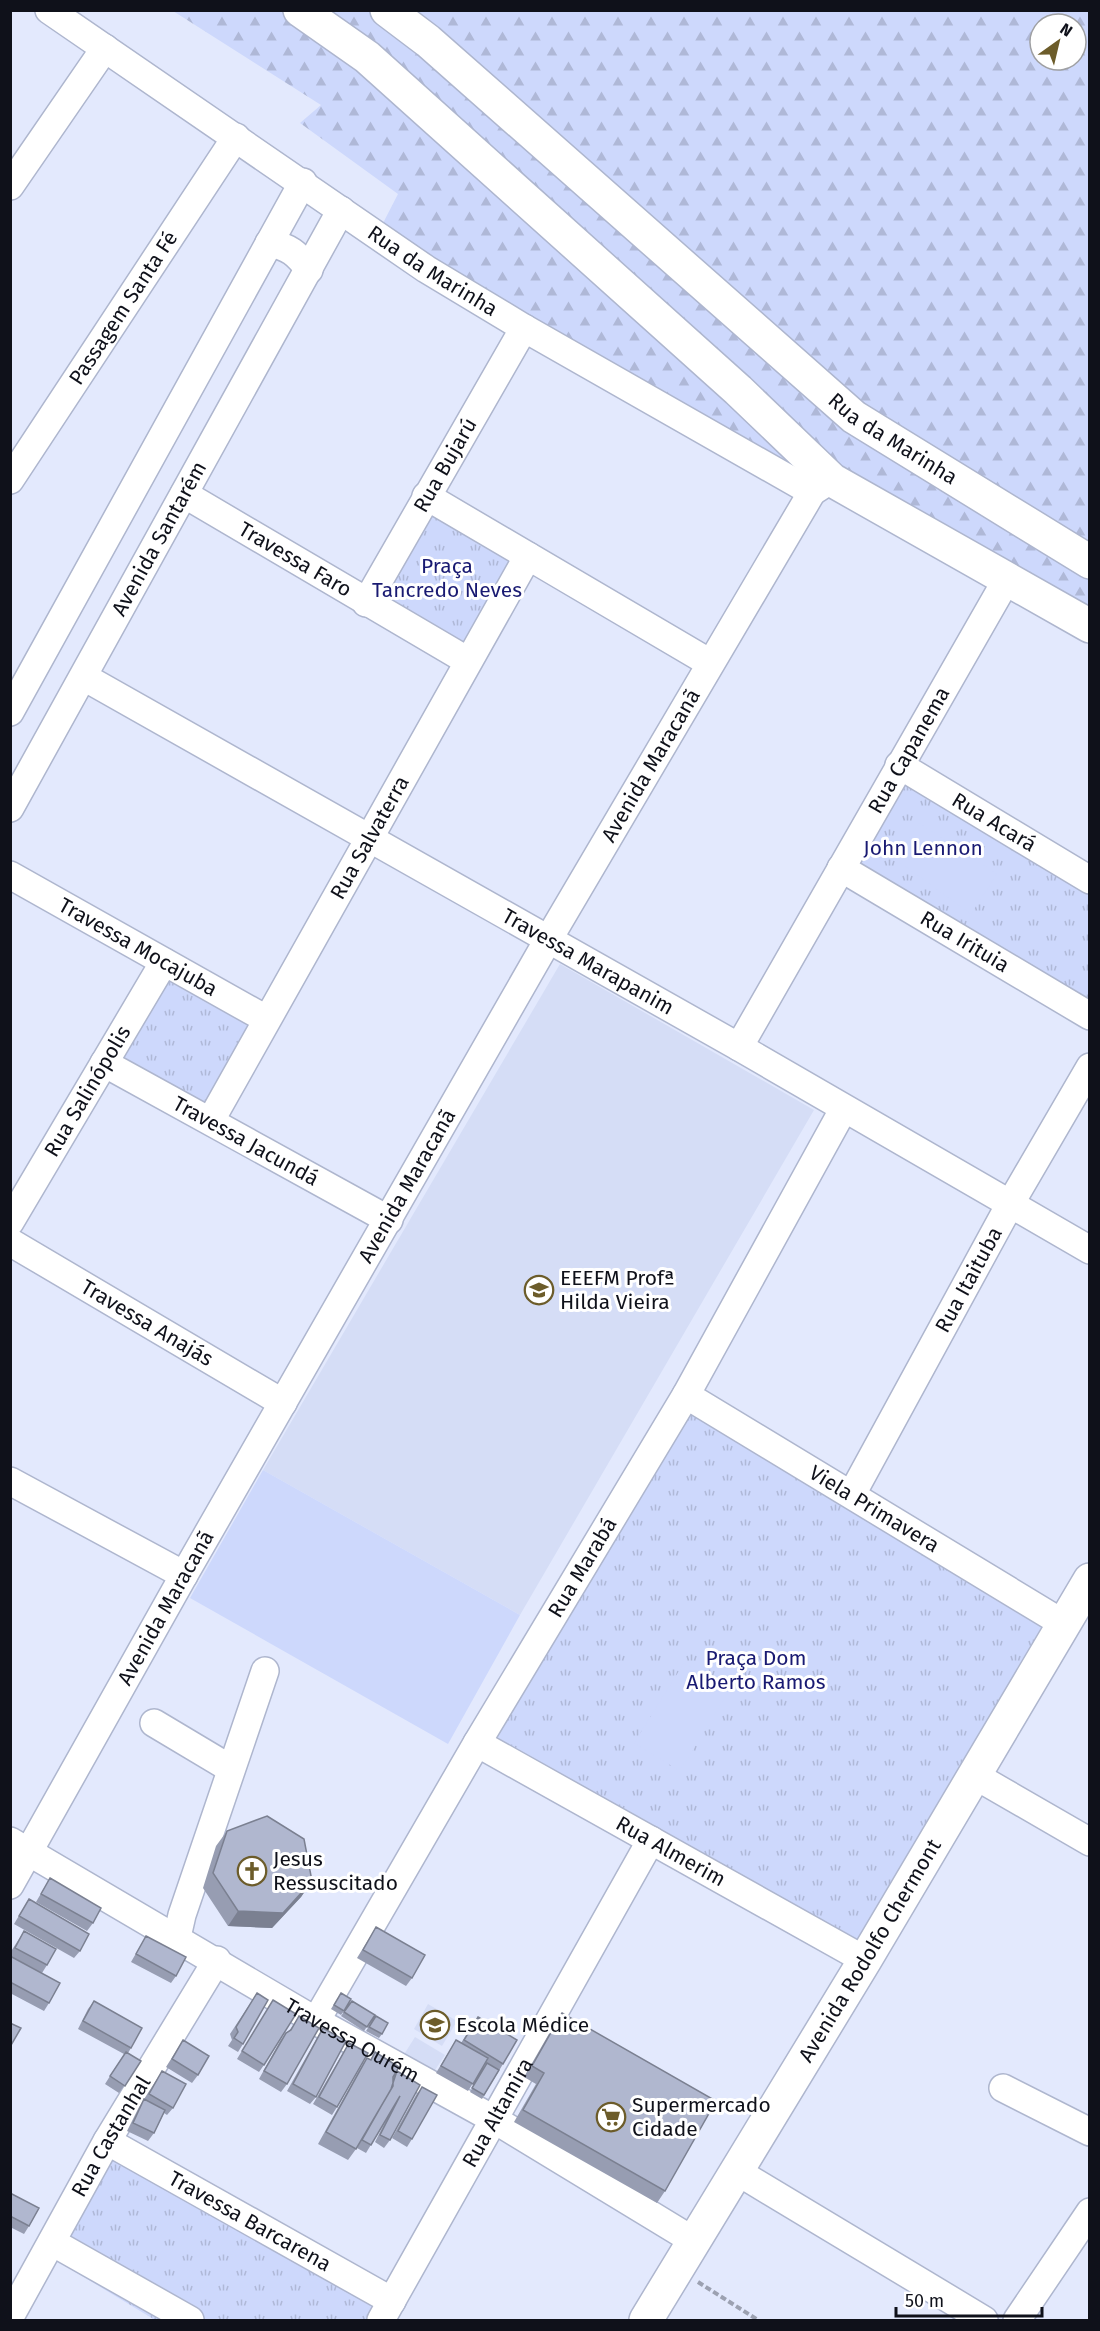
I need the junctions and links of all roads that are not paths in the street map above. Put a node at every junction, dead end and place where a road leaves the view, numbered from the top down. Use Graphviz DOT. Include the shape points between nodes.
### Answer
graph roads {
  1 [pos="49,10"];
  2 [pos="300,10"];
  3 [pos="387,10"];
  4 [pos="105,48"];
  5 [pos="236,137"];
  6 [pos="303,182"];
  7 [pos="10,186"];
  8 [pos="342,210"];
  9 [pos="269,243"];
  10 [pos="309,270"];
  11 [pos="524,328"];
  12 [pos="10,480"];
  13 [pos="822,486"];
  14 [pos="184,494"];
  15 [pos="426,496"];
  16 [pos="528,556"];
  17 [pos="1089,562"];
  18 [pos="1006,579"];
  19 [pos="366,603"];
  20 [pos="1089,626"];
  21 [pos="468,661"];
  22 [pos="710,663"];
  23 [pos="84,677"];
  24 [pos="10,712"];
  25 [pos="899,765"];
  26 [pos="10,808"];
  27 [pos="369,838"];
  28 [pos="841,868"];
  29 [pos="10,875"];
  30 [pos="1089,880"];
  31 [pos="548,940"];
  32 [pos="164,962"];
  33 [pos="1089,1016"];
  34 [pos="266,1019"];
  35 [pos="738,1047"];
  36 [pos="104,1063"];
  37 [pos="1089,1067"];
  38 [pos="843,1110"];
  39 [pos="211,1120"];
  40 [pos="1009,1206"];
  41 [pos="389,1220"];
  42 [pos="10,1222"];
  43 [pos="10,1242"];
  44 [pos="1089,1250"];
  45 [pos="686,1395"];
  46 [pos="283,1403"];
  47 [pos="10,1481"];
  48 [pos="852,1494"];
  49 [pos="184,1575"];
  50 [pos="1089,1580"];
  51 [pos="1064,1624"];
  52 [pos="265,1671"];
  53 [pos="154,1723"];
  54 [pos="477,1743"];
  55 [pos="231,1769"];
  56 [pos="974,1775"];
  57 [pos="651,1840"];
  58 [pos="1089,1842"];
  59 [pos="20,1846"];
  60 [pos="10,1885"];
  61 [pos="177,1937"];
  62 [pos="217,1960"];
  63 [pos="865,1960"];
  64 [pos="316,2021"];
  65 [pos="1003,2088"];
  66 [pos="495,2120"];
  67 [pos="1089,2132"];
  68 [pos="107,2141"];
  69 [pos="738,2172"];
  70 [pos="1089,2212"];
  71 [pos="694,2241"];
  72 [pos="52,2242"];
  73 [pos="386,2311"];
  74 [pos="10,2317"];
  75 [pos="190,2320"];
  76 [pos="646,2320"];
  77 [pos="984,2320"];
  78 [pos="1017,2320"];
  1 -- 4 [label="street, Rua da Marinha"];
  2 -- 13 [label="main road, Rua da Marinha" via="367,57 738,390"];
  3 -- 17 [label="main road, Rua da Marinha" via="429,40 854,417"];
  4 -- 5 [label="street, Rua da Marinha"];
  4 -- 7 [label="street"];
  5 -- 6 [label="street, Rua da Marinha"];
  5 -- 12 [label="street, Passagem Santa Fé"];
  6 -- 8 [label="street, Rua da Marinha"];
  6 -- 9 [label="street"];
  8 -- 10 [label="street, Avenida Santarém"];
  8 -- 11 [label="street, Rua da Marinha"];
  9 -- 10 [label="street" via="298,254"];
  9 -- 24 [label="street"];
  10 -- 14 [label="street, Avenida Santarém"];
  11 -- 13 [label="street, Rua da Marinha"];
  11 -- 15 [label="street, Rua Bujarú"];
  13 -- 18 [label="main road, Rua da Marinha"];
  13 -- 22 [label="street, Avenida Maracanã"];
  14 -- 19 [label="street, Travessa Faro"];
  14 -- 23 [label="street, Avenida Santarém"];
  15 -- 16 [label="street"];
  15 -- 19 [label="street, Rua Bujarú"];
  16 -- 21 [label="street, Rua Salvaterra"];
  16 -- 22 [label="street"];
  18 -- 20 [label="main road, Rua da Marinha"];
  18 -- 25 [label="street, Rua Capanema"];
  19 -- 21 [label="street, Travessa Faro"];
  21 -- 27 [label="street, Rua Salvaterra"];
  22 -- 31 [label="street, Avenida Maracanã"];
  23 -- 26 [label="street, Avenida Santarém"];
  23 -- 27 [label="street, Travessa Marapanim"];
  25 -- 28 [label="street, Rua Capanema"];
  25 -- 30 [label="street, Rua Acará"];
  27 -- 31 [label="street, Travessa Marapanim"];
  27 -- 34 [label="street, Rua Salvaterra"];
  28 -- 33 [label="street, Rua Irituia"];
  28 -- 35 [label="street, Rua Capanema"];
  29 -- 32 [label="street, Travessa Mocajuba"];
  31 -- 35 [label="street, Travessa Marapanim"];
  31 -- 41 [label="street, Avenida Maracanã"];
  32 -- 34 [label="street, Travessa Mocajuba"];
  32 -- 36 [label="street, Rua Salinópolis"];
  34 -- 39 [label="street, Rua Salvaterra"];
  35 -- 38 [label="street, Travessa Marapanim"];
  36 -- 39 [label="street, Travessa Jacundá"];
  36 -- 42 [label="street, Rua Salinópolis"];
  37 -- 40 [label="street, Rua Itaituba"];
  38 -- 40 [label="street, Travessa Marapanim"];
  38 -- 45 [label="street, Rua Marabá"];
  39 -- 41 [label="street, Travessa Jacundá"];
  40 -- 44 [label="street, Travessa Marapanim"];
  40 -- 48 [label="street, Rua Itaituba"];
  41 -- 46 [label="street, Avenida Maracanã"];
  43 -- 46 [label="street, Travessa Anajás"];
  45 -- 48 [label="street, Viela Primavera"];
  45 -- 54 [label="street, Rua Marabá"];
  46 -- 49 [label="street, Avenida Maracanã"];
  47 -- 49 [label="street"];
  48 -- 51 [label="street, Viela Primavera"];
  49 -- 59 [label="street, Avenida Maracanã"];
  50 -- 51 [label="main road, Avenida Rodolfo Chermont"];
  51 -- 56 [label="main road, Avenida Rodolfo Chermont"];
  52 -- 55 [label="street"];
  53 -- 55 [label="street"];
  54 -- 57 [label="street, Rua Almerim"];
  54 -- 64 [label="street, Rua Marabá"];
  55 -- 61 [label="street"];
  56 -- 58 [label="street"];
  56 -- 63 [label="main road, Avenida Rodolfo Chermont"];
  57 -- 63 [label="street, Rua Almerim"];
  57 -- 66 [label="street, Rua Altamira"];
  59 -- 60 [label="street, Avenida Maracanã"];
  59 -- 61 [label="street, Travessa Ourém"];
  61 -- 62 [label="street, Travessa Ourém"];
  62 -- 64 [label="street, Travessa Ourém"];
  62 -- 68 [label="street, Rua Castanhal"];
  63 -- 69 [label="main road, Avenida Rodolfo Chermont"];
  64 -- 66 [label="street, Travessa Ourém"];
  65 -- 67 [label="street"];
  66 -- 71 [label="street, Travessa Ourém"];
  66 -- 73 [label="street, Rua Altamira"];
  68 -- 72 [label="street, Rua Castanhal"];
  68 -- 73 [label="street, Travessa Barcarena"];
  69 -- 71 [label="main road, Avenida Rodolfo Chermont"];
  69 -- 77 [label="street"];
  70 -- 78 [label="street"];
  71 -- 76 [label="main road, Avenida Rodolfo Chermont"];
  72 -- 74 [label="street, Rua Castanhal"];
  72 -- 75 [label="street"];
}
